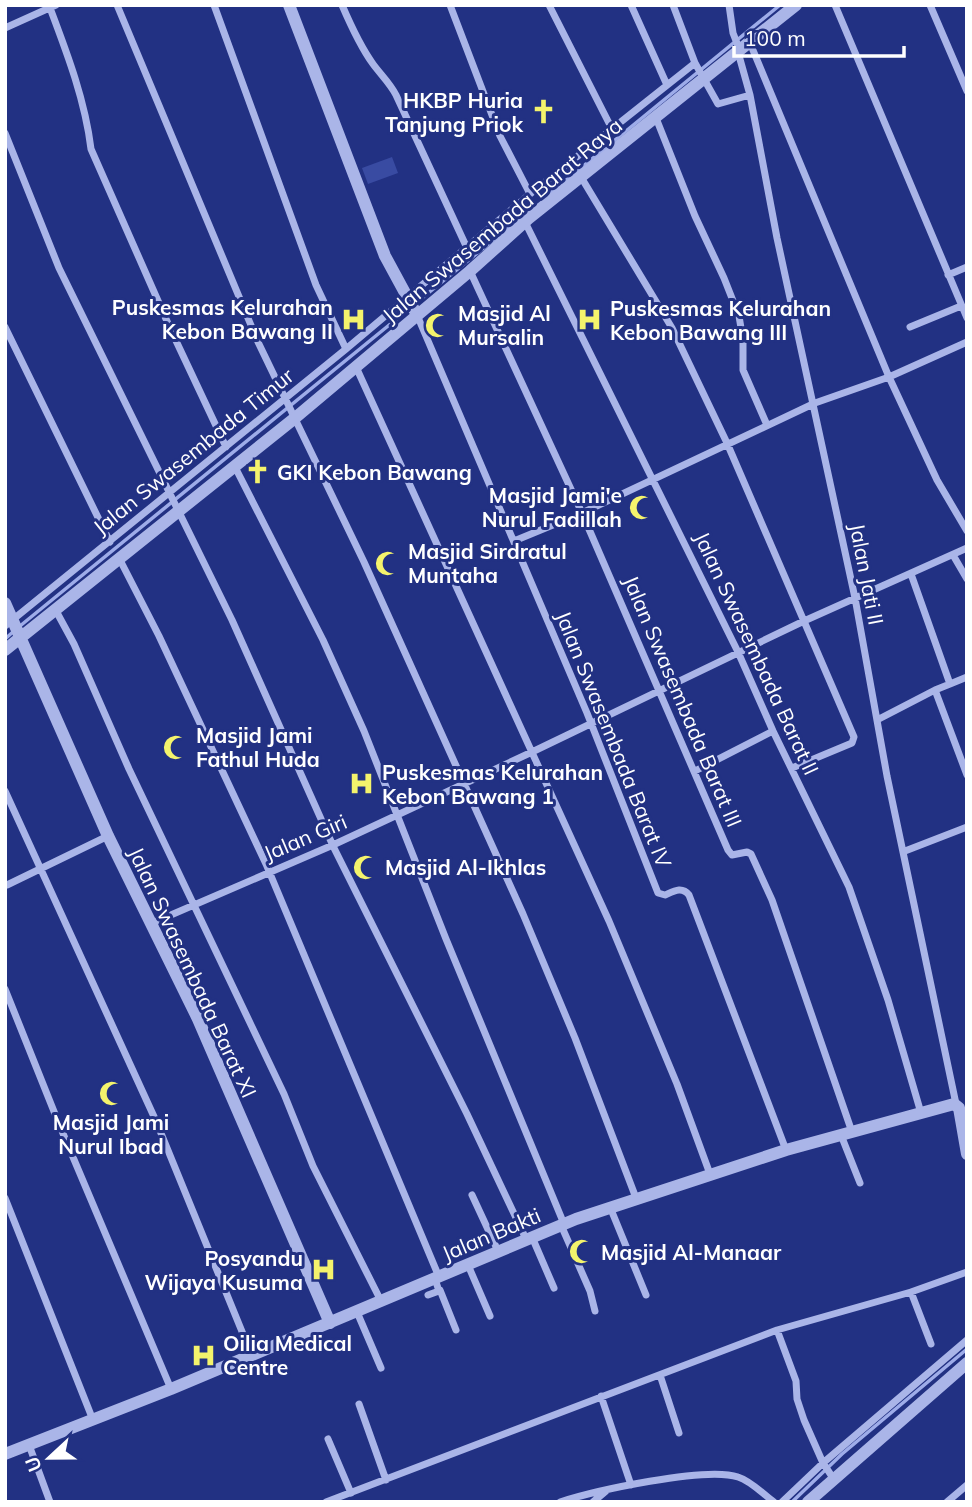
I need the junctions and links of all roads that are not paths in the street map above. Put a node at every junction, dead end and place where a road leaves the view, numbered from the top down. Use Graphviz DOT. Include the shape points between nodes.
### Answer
graph roads {
  1 [pos="117,5"];
  2 [pos="214,5"];
  3 [pos="289,5"];
  4 [pos="342,5"];
  5 [pos="450,5"];
  6 [pos="549,5"];
  7 [pos="631,5"];
  8 [pos="673,5"];
  9 [pos="729,5"];
  10 [pos="796,5"];
  11 [pos="835,5"];
  12 [pos="930,5"];
  13 [pos="53,6"];
  14 [pos="5,27"];
  15 [pos="741,48"];
  16 [pos="699,71"];
  17 [pos="667,85"];
  18 [pos="967,91"];
  19 [pos="750,95"];
  20 [pos="656,118"];
  21 [pos="612,129"];
  22 [pos="5,132"];
  23 [pos="581,177"];
  24 [pos="530,194"];
  25 [pos="525,222"];
  26 [pos="467,248"];
  27 [pos="967,267"];
  28 [pos="470,271"];
  29 [pos="948,275"];
  30 [pos="408,298"];
  31 [pos="961,306"];
  32 [pos="416,314"];
  33 [pos="967,318"];
  34 [pos="5,327"];
  35 [pos="910,327"];
  36 [pos="967,342"];
  37 [pos="346,349"];
  38 [pos="356,367"];
  39 [pos="890,377"];
  40 [pos="285,398"];
  41 [pos="815,403"];
  42 [pos="294,416"];
  43 [pos="767,425"];
  44 [pos="727,443"];
  45 [pos="226,447"];
  46 [pos="235,467"];
  47 [pos="654,479"];
  48 [pos="169,494"];
  49 [pos="177,509"];
  50 [pos="582,513"];
  51 [pos="967,531"];
  52 [pos="514,541"];
  53 [pos="110,542"];
  54 [pos="967,548"];
  55 [pos="953,555"];
  56 [pos="119,558"];
  57 [pos="911,574"];
  58 [pos="967,579"];
  59 [pos="855,598"];
  60 [pos="5,603"];
  61 [pos="55,608"];
  62 [pos="804,621"];
  63 [pos="13,629"];
  64 [pos="5,650"];
  65 [pos="738,652"];
  66 [pos="967,677"];
  67 [pos="950,684"];
  68 [pos="660,690"];
  69 [pos="935,690"];
  70 [pos="877,720"];
  71 [pos="591,723"];
  72 [pos="773,731"];
  73 [pos="532,752"];
  74 [pos="792,768"];
  75 [pos="695,771"];
  76 [pos="967,775"];
  77 [pos="466,784"];
  78 [pos="5,791"];
  79 [pos="397,815"];
  80 [pos="967,827"];
  81 [pos="108,836"];
  82 [pos="333,845"];
  83 [pos="905,851"];
  84 [pos="41,867"];
  85 [pos="269,872"];
  86 [pos="7,885"];
  87 [pos="195,904"];
  88 [pos="150,924"];
  89 [pos="5,989"];
  90 [pos="956,1104"];
  91 [pos="921,1114"];
  92 [pos="846,1134"];
  93 [pos="786,1150"];
  94 [pos="967,1154"];
  95 [pos="710,1174"];
  96 [pos="859,1183"];
  97 [pos="472,1195"];
  98 [pos="5,1198"];
  99 [pos="636,1198"];
  100 [pos="610,1207"];
  101 [pos="563,1224"];
  102 [pos="529,1238"];
  103 [pos="498,1251"];
  104 [pos="468,1265"];
  105 [pos="967,1272"];
  106 [pos="438,1282"];
  107 [pos="554,1288"];
  108 [pos="911,1292"];
  109 [pos="428,1295"];
  110 [pos="646,1295"];
  111 [pos="381,1301"];
  112 [pos="595,1311"];
  113 [pos="357,1312"];
  114 [pos="491,1316"];
  115 [pos="330,1323"];
  116 [pos="456,1330"];
  117 [pos="777,1330"];
  118 [pos="966,1341"];
  119 [pos="931,1343"];
  120 [pos="252,1356"];
  121 [pos="967,1363"];
  122 [pos="382,1368"];
  123 [pos="660,1375"];
  124 [pos="932,1378"];
  125 [pos="171,1389"];
  126 [pos="601,1396"];
  127 [pos="359,1404"];
  128 [pos="93,1420"];
  129 [pos="680,1433"];
  130 [pos="328,1439"];
  131 [pos="29,1445"];
  132 [pos="6,1451"];
  133 [pos="823,1465"];
  134 [pos="831,1476"];
  135 [pos="386,1480"];
  136 [pos="631,1485"];
  137 [pos="967,1485"];
  138 [pos="606,1490"];
  139 [pos="351,1493"];
  140 [pos="50,1502"];
  141 [pos="326,1502"];
  142 [pos="560,1502"];
  143 [pos="593,1502"];
  144 [pos="774,1502"];
  145 [pos="782,1502"];
  146 [pos="808,1502"];
  147 [pos="947,1502"];
  1 -- 40 [label="street"];
  2 -- 37 [label="street" via="316,285"];
  3 -- 30 [label="street" via="386,256"];
  4 -- 26 [label="street" via="353,32 396,95"];
  5 -- 24 [label="street" via="500,136"];
  6 -- 21 [label="street"];
  7 -- 17 [label="street"];
  8 -- 16 [label="street"];
  9 -- 15 [label="street" via="733,33"];
  10 -- 15 [label="street, Jalan Swasembada Barat Raya"];
  11 -- 29 [label="street"];
  12 -- 18 [label="street"];
  13 -- 14 [label="street"];
  13 -- 45 [label="street" via="88,122 91,149"];
  15 -- 16 [label="street, Jalan Swasembada Barat Raya"];
  15 -- 19 [label="street, Jalan Jati II"];
  15 -- 39 [label="street"];
  16 -- 17 [label="street, Jalan Swasembada Timur"];
  16 -- 19 [label="street" via="718,104"];
  16 -- 20 [label="street, Jalan Swasembada Barat Raya"];
  17 -- 21 [label="street, Jalan Swasembada Timur"];
  19 -- 41 [label="street, Jalan Jati II"];
  20 -- 23 [label="street, Jalan Swasembada Barat Raya"];
  20 -- 43 [label="street" via="739,316 743,370"];
  21 -- 24 [label="street, Jalan Swasembada Timur"];
  22 -- 48 [label="street" via="60,268"];
  23 -- 25 [label="street, Jalan Swasembada Barat Raya"];
  23 -- 44 [label="street" via="672,328"];
  24 -- 26 [label="street, Jalan Swasembada Timur"];
  25 -- 28 [label="street, Jalan Swasembada Barat Raya"];
  25 -- 47 [label="street, Jalan Swasembada Barat II"];
  26 -- 30 [label="street, Jalan Swasembada Timur"];
  27 -- 29 [label="street"];
  28 -- 32 [label="street, Jalan Swasembada Barat Raya"];
  28 -- 50 [label="street, Jalan Swasembada Barat III"];
  29 -- 31 [label="street"];
  30 -- 32 [label="street"];
  30 -- 37 [label="street, Jalan Swasembada Timur"];
  31 -- 33 [label="street"];
  31 -- 35 [label="street"];
  32 -- 38 [label="street, Jalan Swasembada Barat Raya"];
  32 -- 52 [label="street, Jalan Swasembada Barat IV"];
  34 -- 53 [label="street"];
  36 -- 39 [label="street"];
  37 -- 40 [label="street, Jalan Swasembada Timur"];
  38 -- 42 [label="street, Jalan Swasembada Barat Raya"];
  38 -- 73 [label="street"];
  39 -- 41 [label="street"];
  39 -- 51 [label="street" via="937,480"];
  40 -- 42 [label="street"];
  40 -- 45 [label="street, Jalan Swasembada Timur"];
  41 -- 43 [label="street"];
  41 -- 59 [label="street, Jalan Jati II"];
  42 -- 46 [label="street, Jalan Swasembada Barat Raya"];
  42 -- 77 [label="street"];
  43 -- 44 [label="street"];
  44 -- 47 [label="street"];
  44 -- 62 [label="street"];
  45 -- 48 [label="street, Jalan Swasembada Timur"];
  46 -- 49 [label="street, Jalan Swasembada Barat Raya"];
  46 -- 79 [label="street" via="345,687"];
  47 -- 50 [label="street"];
  47 -- 65 [label="street, Jalan Swasembada Barat II"];
  48 -- 49 [label="street"];
  48 -- 53 [label="street, Jalan Swasembada Timur"];
  49 -- 56 [label="street, Jalan Swasembada Barat Raya"];
  49 -- 82 [label="street"];
  50 -- 52 [label="street"];
  50 -- 68 [label="street, Jalan Swasembada Barat III"];
  52 -- 71 [label="street, Jalan Swasembada Barat IV"];
  53 -- 63 [label="street, Jalan Swasembada Timur"];
  54 -- 55 [label="street, Jalan Giri"];
  55 -- 57 [label="street, Jalan Giri"];
  55 -- 58 [label="street"];
  56 -- 61 [label="street, Jalan Swasembada Barat Raya"];
  56 -- 85 [label="street"];
  57 -- 59 [label="street, Jalan Giri"];
  57 -- 67 [label="street"];
  59 -- 62 [label="street, Jalan Giri"];
  59 -- 70 [label="street, Jalan Jati II"];
  60 -- 63 [label="street, Jalan Swasembada Barat XI"];
  61 -- 63 [label="street, Jalan Swasembada Barat Raya"];
  61 -- 87 [label="street"];
  62 -- 65 [label="street, Jalan Giri"];
  62 -- 74 [label="street" via="854,737 852,743"];
  63 -- 64 [label="street, Jalan Swasembada Barat Raya"];
  63 -- 81 [label="street, Jalan Swasembada Barat XI"];
  65 -- 68 [label="street, Jalan Giri"];
  65 -- 72 [label="street, Jalan Swasembada Barat II"];
  66 -- 67 [label="street"];
  67 -- 69 [label="street"];
  68 -- 71 [label="street, Jalan Giri"];
  68 -- 75 [label="street, Jalan Swasembada Barat III"];
  69 -- 70 [label="street"];
  69 -- 76 [label="street"];
  70 -- 83 [label="street, Jalan Jati II"];
  71 -- 73 [label="street, Jalan Giri"];
  71 -- 93 [label="street, Jalan Swasembada Barat IV" via="658,893 679,889 689,895"];
  72 -- 74 [label="street, Jalan Swasembada Barat II"];
  72 -- 75 [label="street"];
  73 -- 77 [label="street, Jalan Giri"];
  73 -- 95 [label="street" via="642,996"];
  74 -- 91 [label="street, Jalan Swasembada Barat II" via="849,887"];
  75 -- 92 [label="street, Jalan Swasembada Barat III" via="730,853 751,854 772,900"];
  77 -- 79 [label="street, Jalan Giri"];
  77 -- 99 [label="street" via="575,1038"];
  78 -- 84 [label="street"];
  79 -- 82 [label="street, Jalan Giri"];
  79 -- 101 [label="street"];
  80 -- 83 [label="street"];
  81 -- 84 [label="street"];
  81 -- 88 [label="street, Jalan Swasembada Barat XI"];
  82 -- 85 [label="street, Jalan Giri"];
  82 -- 102 [label="street"];
  83 -- 90 [label="street, Jalan Jati II"];
  84 -- 86 [label="street"];
  84 -- 120 [label="street" via="156,1121"];
  85 -- 87 [label="street, Jalan Giri"];
  85 -- 106 [label="street"];
  87 -- 88 [label="street, Jalan Giri"];
  87 -- 111 [label="street" via="313,1166"];
  88 -- 115 [label="street, Jalan Swasembada Barat XI" via="198,1019"];
  89 -- 125 [label="street"];
  90 -- 91 [label="street, Jalan Bakti"];
  90 -- 94 [label="street"];
  91 -- 92 [label="street, Jalan Bakti"];
  92 -- 93 [label="street, Jalan Bakti"];
  92 -- 96 [label="street"];
  93 -- 95 [label="street, Jalan Bakti"];
  95 -- 99 [label="street, Jalan Bakti"];
  97 -- 103 [label="street"];
  98 -- 128 [label="street"];
  99 -- 100 [label="street, Jalan Bakti"];
  100 -- 101 [label="street, Jalan Bakti"];
  100 -- 110 [label="street"];
  101 -- 102 [label="street, Jalan Bakti"];
  101 -- 112 [label="street"];
  102 -- 103 [label="street, Jalan Bakti"];
  102 -- 107 [label="street"];
  103 -- 104 [label="street, Jalan Bakti"];
  104 -- 106 [label="street, Jalan Bakti"];
  104 -- 114 [label="street"];
  105 -- 108 [label="street"];
  106 -- 109 [label="street"];
  106 -- 111 [label="street, Jalan Bakti"];
  106 -- 116 [label="street"];
  108 -- 117 [label="street"];
  108 -- 119 [label="street"];
  111 -- 113 [label="street, Jalan Bakti"];
  113 -- 115 [label="street, Jalan Bakti"];
  113 -- 122 [label="street"];
  115 -- 120 [label="street, Jalan Bakti"];
  117 -- 123 [label="street"];
  117 -- 133 [label="street"];
  118 -- 124 [label="street"];
  120 -- 125 [label="street, Jalan Bakti"];
  121 -- 124 [label="street"];
  123 -- 126 [label="street"];
  123 -- 129 [label="street"];
  124 -- 133 [label="street"];
  124 -- 134 [label="street"];
  125 -- 128 [label="street, Jalan Bakti"];
  126 -- 135 [label="street"];
  126 -- 136 [label="street"];
  127 -- 135 [label="street"];
  128 -- 131 [label="street, Jalan Bakti"];
  130 -- 139 [label="street"];
  131 -- 132 [label="street, Jalan Bakti"];
  131 -- 140 [label="street"];
  133 -- 134 [label="street"];
  133 -- 145 [label="street"];
  134 -- 146 [label="street"];
  135 -- 139 [label="street"];
  136 -- 138 [label="street"];
  136 -- 144 [label="street" via="690,1476 734,1476"];
  137 -- 147 [label="street"];
  138 -- 142 [label="street"];
  138 -- 143 [label="street"];
  139 -- 141 [label="street"];
}
